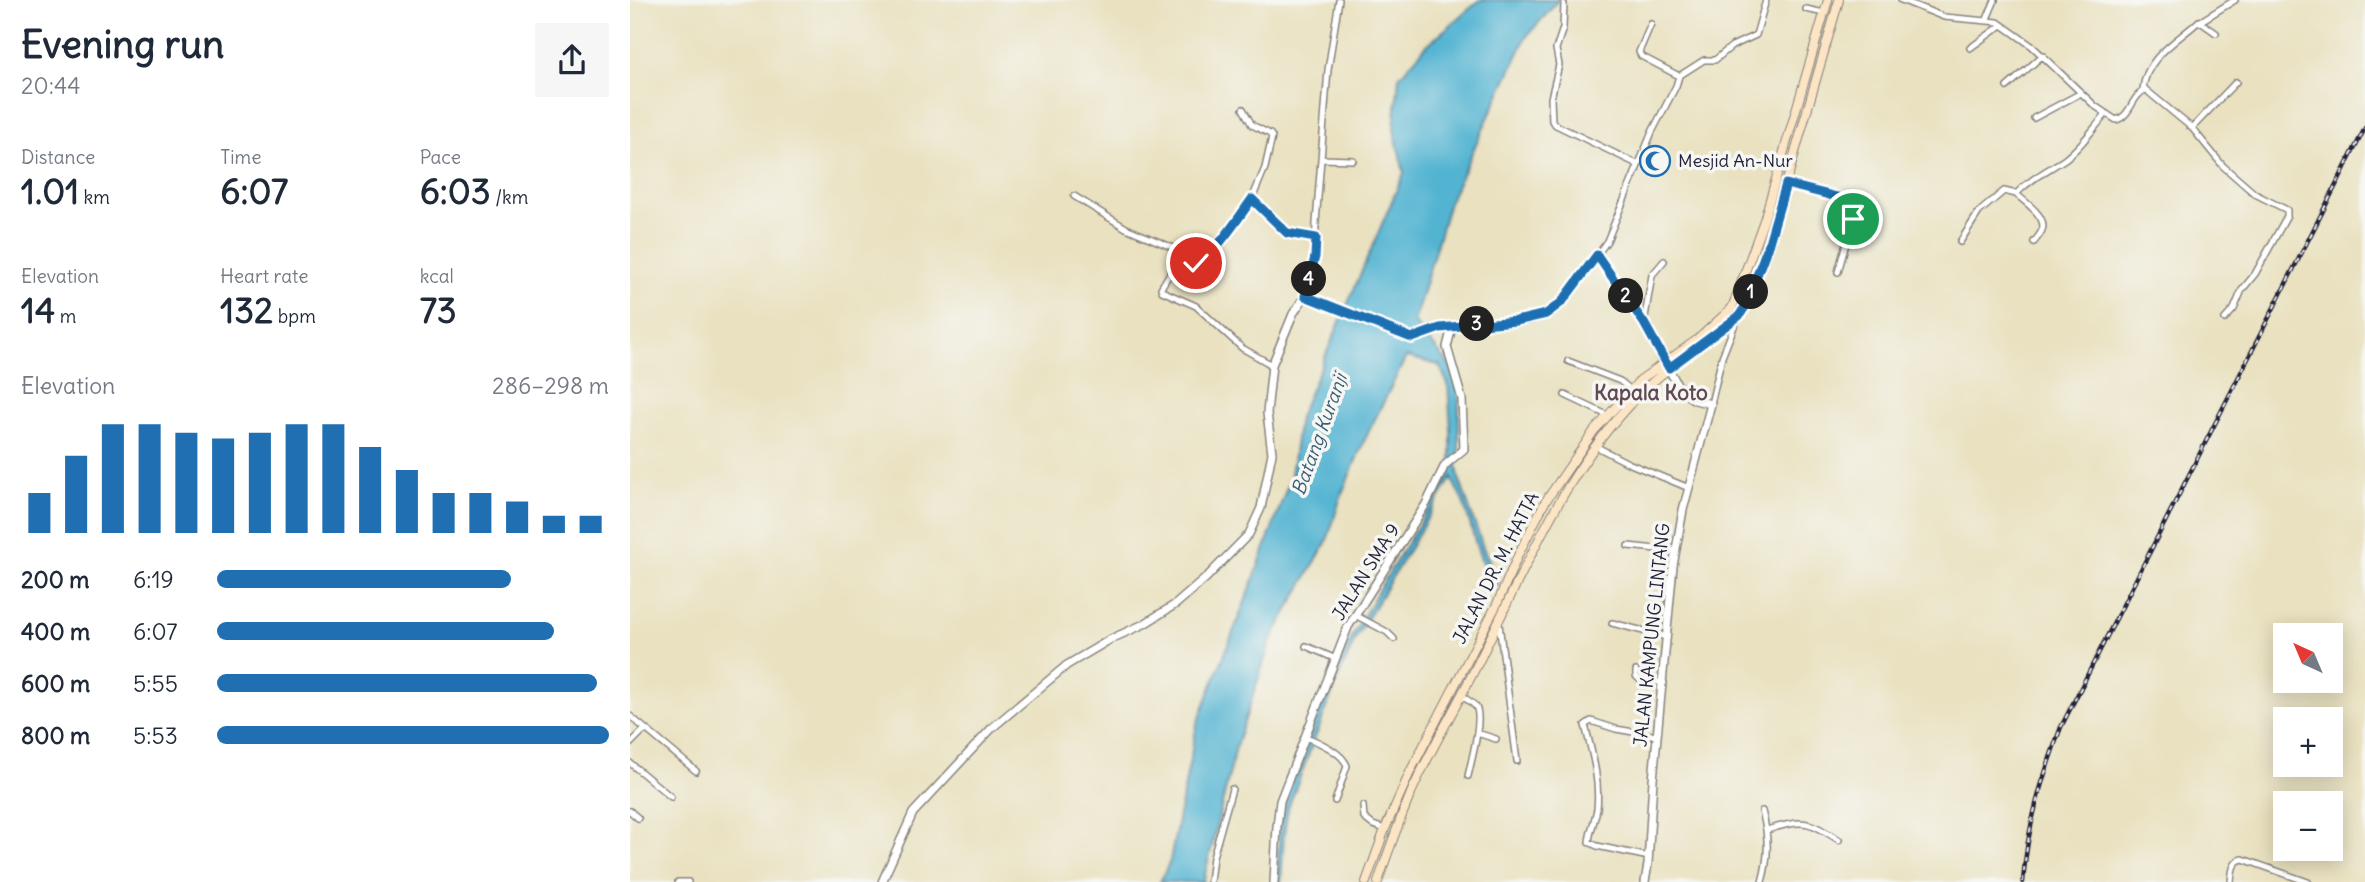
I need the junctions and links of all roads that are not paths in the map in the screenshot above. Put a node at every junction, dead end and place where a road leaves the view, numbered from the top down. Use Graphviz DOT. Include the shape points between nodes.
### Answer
graph roads {
  1 [pos="1339,0"];
  2 [pos="1766,0"];
  3 [pos="1828,0"];
  4 [pos="1839,0"];
  5 [pos="1901,0"];
  6 [pos="1995,0"];
  7 [pos="2235,0"];
  8 [pos="1564,4"];
  9 [pos="1806,9"];
  10 [pos="1824,13"];
  11 [pos="1987,19"];
  12 [pos="2201,20"];
  13 [pos="1651,24"];
  14 [pos="2002,25"];
  15 [pos="2216,33"];
  16 [pos="1970,48"];
  17 [pos="2043,55"];
  18 [pos="1679,76"];
  19 [pos="2235,82"];
  20 [pos="2007,87"];
  21 [pos="2143,90"];
  22 [pos="2081,93"];
  23 [pos="1243,109"];
  24 [pos="2106,114"];
  25 [pos="2034,118"];
  26 [pos="2192,128"];
  27 [pos="1782,153"];
  28 [pos="1793,156"];
  29 [pos="1322,159"];
  30 [pos="1353,160"];
  31 [pos="1637,164"];
  32 [pos="1786,184"];
  33 [pos="2016,194"];
  34 [pos="1074,196"];
  35 [pos="1252,199"];
  36 [pos="1316,238"];
  37 [pos="1960,242"];
  38 [pos="2034,242"];
  39 [pos="1182,253"];
  40 [pos="1597,255"];
  41 [pos="1664,261"];
  42 [pos="1839,272"];
  43 [pos="1305,296"];
  44 [pos="1732,308"];
  45 [pos="1739,316"];
  46 [pos="2225,319"];
  47 [pos="1644,323"];
  48 [pos="1452,327"];
  49 [pos="1569,361"];
  50 [pos="1272,365"];
  51 [pos="1667,365"];
  52 [pos="1631,390"];
  53 [pos="1565,395"];
  54 [pos="1711,404"];
  55 [pos="1607,415"];
  56 [pos="1595,446"];
  57 [pos="1689,488"];
  58 [pos="1629,547"];
  59 [pos="1675,551"];
  60 [pos="1358,616"];
  61 [pos="1612,623"];
  62 [pos="1496,625"];
  63 [pos="1668,637"];
  64 [pos="1394,639"];
  65 [pos="1306,646"];
  66 [pos="1336,659"];
  67 [pos="1636,671"];
  68 [pos="1664,683"];
  69 [pos="1462,696"];
  70 [pos="630,716"];
  71 [pos="636,722"];
  72 [pos="630,729"];
  73 [pos="645,729"];
  74 [pos="1477,733"];
  75 [pos="1657,736"];
  76 [pos="1309,738"];
  77 [pos="1496,739"];
  78 [pos="630,744"];
  79 [pos="1517,761"];
  80 [pos="630,763"];
  81 [pos="696,771"];
  82 [pos="1468,776"];
  83 [pos="1232,789"];
  84 [pos="671,796"];
  85 [pos="1335,802"];
  86 [pos="1363,806"];
  87 [pos="630,811"];
  88 [pos="1762,811"];
  89 [pos="638,818"];
  90 [pos="1767,830"];
  91 [pos="1383,833"];
  92 [pos="1392,840"];
  93 [pos="1839,840"];
  94 [pos="1648,857"];
  95 [pos="2286,874"];
  96 [pos="678,882"];
  97 [pos="688,882"];
  98 [pos="881,882"];
  99 [pos="1210,882"];
  100 [pos="1274,882"];
  101 [pos="1366,882"];
  102 [pos="1378,882"];
  103 [pos="1645,882"];
  104 [pos="1762,882"];
  105 [pos="2231,882"];
  106 [pos="2282,882"];
  107 [pos="2308,882"];
  1 -- 29 [label="street"];
  2 -- 18 [label="street" via="1752,39"];
  3 -- 10 [label="main road, JALAN DR. M. HATTA"];
  4 -- 28 [label="main road, JALAN DR. M. HATTA"];
  5 -- 11 [label="street" via="1944,17"];
  6 -- 11 [label="street"];
  7 -- 12 [label="street"];
  8 -- 31 [label="street" via="1552,121"];
  9 -- 10 [label="street"];
  10 -- 27 [label="main road, JALAN DR. M. HATTA"];
  11 -- 14 [label="street"];
  12 -- 15 [label="street"];
  12 -- 21 [label="street" via="2160,54"];
  13 -- 18 [label="street" via="1641,56"];
  14 -- 16 [label="street"];
  14 -- 17 [label="street"];
  17 -- 20 [label="street"];
  17 -- 22 [label="street"];
  18 -- 31 [label="street"];
  19 -- 26 [label="street"];
  21 -- 24 [label="street" via="2121,120"];
  21 -- 26 [label="street"];
  22 -- 24 [label="street"];
  22 -- 25 [label="street"];
  23 -- 35 [label="street" via="1252,125 1272,137"];
  24 -- 33 [label="street" via="2074,151"];
  26 -- 46 [label="street" via="2223,166 2255,194 2287,212"];
  27 -- 28 [label="main road"];
  27 -- 44 [label="main road, JALAN DR. M. HATTA"];
  28 -- 32 [label="main road, JALAN DR. M. HATTA"];
  29 -- 30 [label="street"];
  29 -- 36 [label="street"];
  31 -- 40 [label="street" via="1607,241"];
  32 -- 42 [label="street" via="1850,202 1853,219"];
  32 -- 45 [label="main road, JALAN DR. M. HATTA" via="1768,246"];
  33 -- 37 [label="street" via="2004,191 1983,208"];
  33 -- 38 [label="street" via="2043,224"];
  34 -- 39 [label="street" via="1126,228"];
  35 -- 36 [label="street" via="1287,233"];
  35 -- 39 [label="street" via="1199,263"];
  36 -- 43 [label="street"];
  39 -- 50 [label="street" via="1162,291 1196,306 1242,348"];
  40 -- 47 [label="street"];
  40 -- 48 [label="street" via="1562,302 1546,314"];
  41 -- 47 [label="street" via="1653,275"];
  43 -- 48 [label="street" via="1410,337"];
  43 -- 50 [label="street"];
  44 -- 45 [label="street"];
  44 -- 51 [label="main road, JALAN DR. M. HATTA"];
  45 -- 51 [label="main road, JALAN DR. M. HATTA"];
  45 -- 54 [label="street, JALAN KAMPUNG LINTANG" via="1722,356"];
  47 -- 51 [label="street"];
  48 -- 60 [label="street, JALAN SMA 9" via="1448,353 1462,399 1464,449 1440,474"];
  49 -- 52 [label="street"];
  50 -- 98 [label="street" via="1267,413 1272,453 1261,508 1249,534 1176,604 1067,665 992,728 913,813"];
  51 -- 52 [label="main road, JALAN DR. M. HATTA"];
  51 -- 54 [label="street" via="1687,395"];
  51 -- 56 [label="main road, JALAN DR. M. HATTA"];
  52 -- 55 [label="main road, JALAN DR. M. HATTA"];
  53 -- 55 [label="street"];
  54 -- 57 [label="street, JALAN KAMPUNG LINTANG"];
  55 -- 91 [label="main road, JALAN DR. M. HATTA" via="1545,502"];
  56 -- 57 [label="street"];
  56 -- 62 [label="main road, JALAN DR. M. HATTA" via="1550,517"];
  57 -- 59 [label="street, JALAN KAMPUNG LINTANG"];
  58 -- 59 [label="street"];
  59 -- 63 [label="street, JALAN KAMPUNG LINTANG"];
  60 -- 64 [label="street"];
  60 -- 66 [label="street, JALAN SMA 9"];
  61 -- 63 [label="street"];
  62 -- 69 [label="main road, JALAN DR. M. HATTA"];
  62 -- 79 [label="street"];
  63 -- 68 [label="street, JALAN KAMPUNG LINTANG"];
  65 -- 66 [label="street"];
  66 -- 76 [label="street, JALAN SMA 9"];
  67 -- 68 [label="street" via="1641,680"];
  68 -- 75 [label="street, JALAN KAMPUNG LINTANG"];
  69 -- 74 [label="street" via="1476,708"];
  69 -- 92 [label="main road, JALAN DR. M. HATTA" via="1412,790"];
  70 -- 71 [label="street"];
  71 -- 72 [label="street"];
  71 -- 73 [label="street"];
  73 -- 78 [label="street"];
  73 -- 81 [label="street"];
  74 -- 77 [label="street"];
  74 -- 82 [label="street"];
  75 -- 94 [label="street, JALAN KAMPUNG LINTANG"];
  75 -- 94 [label="street" via="1591,721 1585,725 1598,791 1589,842"];
  76 -- 85 [label="street" via="1347,763"];
  76 -- 100 [label="street, JALAN SMA 9" via="1278,813"];
  80 -- 84 [label="street"];
  83 -- 99 [label="street"];
  86 -- 91 [label="street" via="1364,818"];
  87 -- 89 [label="street"];
  88 -- 90 [label="street"];
  90 -- 93 [label="street" via="1794,822 1812,823"];
  90 -- 104 [label="street" via="1769,849"];
  91 -- 92 [label="main road"];
  91 -- 101 [label="main road, JALAN DR. M. HATTA"];
  92 -- 102 [label="main road, JALAN DR. M. HATTA"];
  94 -- 103 [label="street, JALAN KAMPUNG LINTANG"];
  95 -- 105 [label="street" via="2243,859 2232,869"];
  95 -- 106 [label="street"];
  95 -- 107 [label="street"];
  96 -- 97 [label="street"];
}
